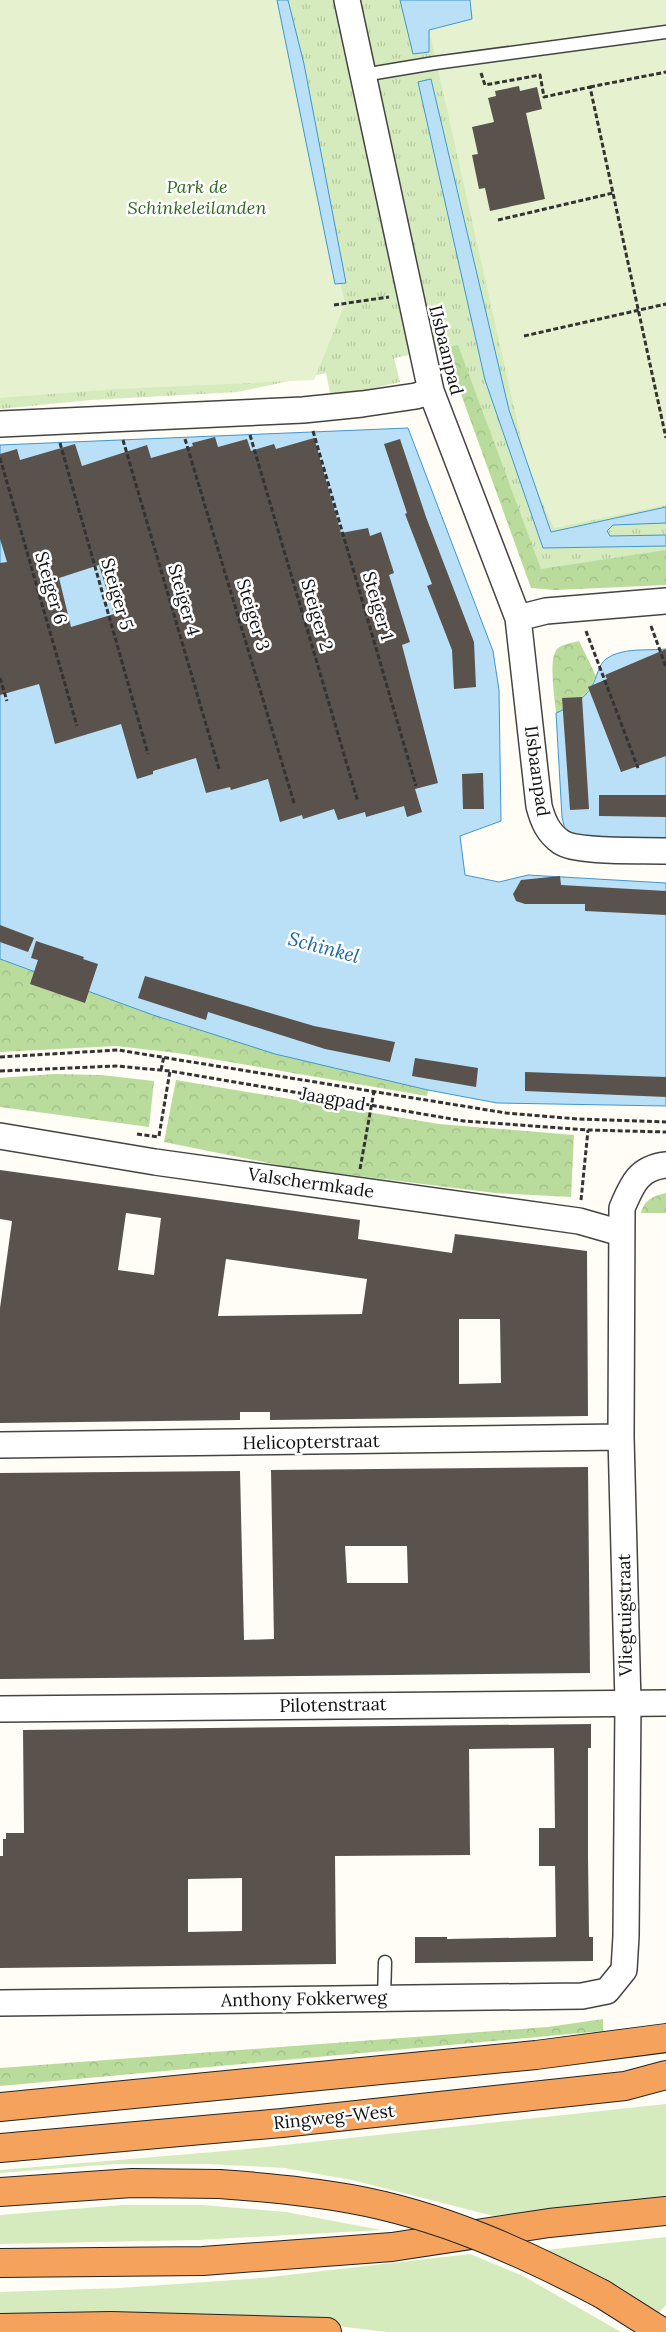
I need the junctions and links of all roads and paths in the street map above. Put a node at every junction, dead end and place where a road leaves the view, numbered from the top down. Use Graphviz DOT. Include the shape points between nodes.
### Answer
graph roads {
  1 [pos="347,0"];
  2 [pos="666,32"];
  3 [pos="477,57"];
  4 [pos="666,72"];
  5 [pos="363,75"];
  6 [pos="590,87"];
  7 [pos="614,193"];
  8 [pos="498,220"];
  9 [pos="394,296"];
  10 [pos="666,304"];
  11 [pos="334,305"];
  12 [pos="637,311"];
  13 [pos="524,336"];
  14 [pos="431,391"];
  15 [pos="0,424"];
  16 [pos="314,433"];
  17 [pos="185,436"];
  18 [pos="250,436"];
  19 [pos="666,438"];
  20 [pos="123,439"];
  21 [pos="60,442"];
  22 [pos="0,458"];
  23 [pos="666,601"];
  24 [pos="577,608"];
  25 [pos="518,618"];
  26 [pos="660,649"];
  27 [pos="666,667"];
  28 [pos="0,678"];
  29 [pos="7,701"];
  30 [pos="76,726"];
  31 [pos="148,754"];
  32 [pos="638,768"];
  33 [pos="219,769"];
  34 [pos="416,786"];
  35 [pos="294,802"];
  36 [pos="358,802"];
  37 [pos="666,851"];
  38 [pos="164,1056"];
  39 [pos="0,1057"];
  40 [pos="161,1070"];
  41 [pos="0,1071"];
  42 [pos="170,1071"];
  43 [pos="374,1091"];
  44 [pos="371,1106"];
  45 [pos="666,1122"];
  46 [pos="588,1130"];
  47 [pos="666,1132"];
  48 [pos="0,1136"];
  49 [pos="155,1162"];
  50 [pos="666,1166"];
  51 [pos="356,1190"];
  52 [pos="579,1221"];
  53 [pos="621,1233"];
  54 [pos="621,1437"];
  55 [pos="0,1445"];
  56 [pos="628,1703"];
  57 [pos="666,1703"];
  58 [pos="0,1709"];
  59 [pos="385,1962"];
  60 [pos="607,1992"];
  61 [pos="384,1999"];
  62 [pos="0,2003"];
  63 [pos="666,2038"];
  64 [pos="666,2075"];
  65 [pos="666,2084"];
  66 [pos="625,2086"];
  67 [pos="0,2108"];
  68 [pos="0,2148"];
  69 [pos="0,2192"];
  70 [pos="666,2211"];
  71 [pos="0,2263"];
  72 [pos="0,2328"];
  73 [pos="327,2332"];
  74 [pos="662,2332"];
  1 -- 5 [label="street, IJsbaanpad"];
  2 -- 3 [label="lane"];
  3 -- 5 [label="lane"];
  3 -- 6 [label="path" via="485,85 540,75 544,97"];
  4 -- 6 [label="path"];
  5 -- 14 [label="street, IJsbaanpad"];
  6 -- 7 [label="path"];
  7 -- 8 [label="path"];
  7 -- 12 [label="path"];
  9 -- 11 [label="path"];
  10 -- 12 [label="path"];
  12 -- 13 [label="path"];
  12 -- 19 [label="path"];
  14 -- 15 [label="street, IJsbaanpad" via="371,403 294,410"];
  14 -- 25 [label="street, IJsbaanpad"];
  16 -- 34 [label="path, Steiger 1"];
  17 -- 35 [label="path, Steiger 3"];
  18 -- 36 [label="path, Steiger 2"];
  20 -- 33 [label="path, Steiger 4"];
  21 -- 31 [label="path, Steiger 5"];
  22 -- 30 [label="path, Steiger 6"];
  23 -- 24 [label="street"];
  24 -- 25 [label="street"];
  24 -- 32 [label="path"];
  25 -- 37 [label="street, IJsbaanpad" via="535,779 544,824 562,843 576,848"];
  26 -- 27 [label="path"];
  28 -- 29 [label="path"];
  38 -- 39 [label="path" via="118,1050"];
  38 -- 40 [label="path"];
  38 -- 43 [label="path"];
  40 -- 41 [label="path, Jaagpad" via="116,1066"];
  40 -- 42 [label="path, Jaagpad"];
  42 -- 44 [label="path, Jaagpad"];
  42 -- 49 [label="path"];
  43 -- 44 [label="path"];
  43 -- 45 [label="path" via="506,1114"];
  44 -- 46 [label="path, Jaagpad" via="464,1121"];
  44 -- 51 [label="path"];
  46 -- 47 [label="path, Jaagpad"];
  46 -- 52 [label="path"];
  48 -- 49 [label="street, Valschermkade"];
  49 -- 51 [label="street, Valschermkade"];
  50 -- 53 [label="street" via="653,1167 635,1180 622,1208"];
  51 -- 52 [label="street, Valschermkade"];
  52 -- 53 [label="street, Valschermkade"];
  53 -- 54 [label="street, Vliegtuigstraat"];
  54 -- 55 [label="street, Helicopterstraat"];
  54 -- 56 [label="street, Vliegtuigstraat"];
  56 -- 57 [label="street, Pilotenstraat"];
  56 -- 58 [label="street, Pilotenstraat"];
  56 -- 60 [label="street, Vliegtuigstraat" via="624,1970"];
  59 -- 61 [label="lane"];
  60 -- 61 [label="street, Anthony Fokkerweg" via="582,1996"];
  61 -- 62 [label="street, Anthony Fokkerweg"];
  63 -- 67 [label="highway" via="536,2055"];
  64 -- 66 [label="highway, Ringweg-West"];
  65 -- 66 [label="highway"];
  66 -- 68 [label="highway, Ringweg-West" via="282,2123"];
  69 -- 74 [label="highway, bridge" via="132,2183 219,2184 333,2196 417,2215 481,2236 602,2294"];
  70 -- 71 [label="highway" via="549,2223 392,2247 203,2260"];
  72 -- 73 [label="highway" via="111,2326"];
}
